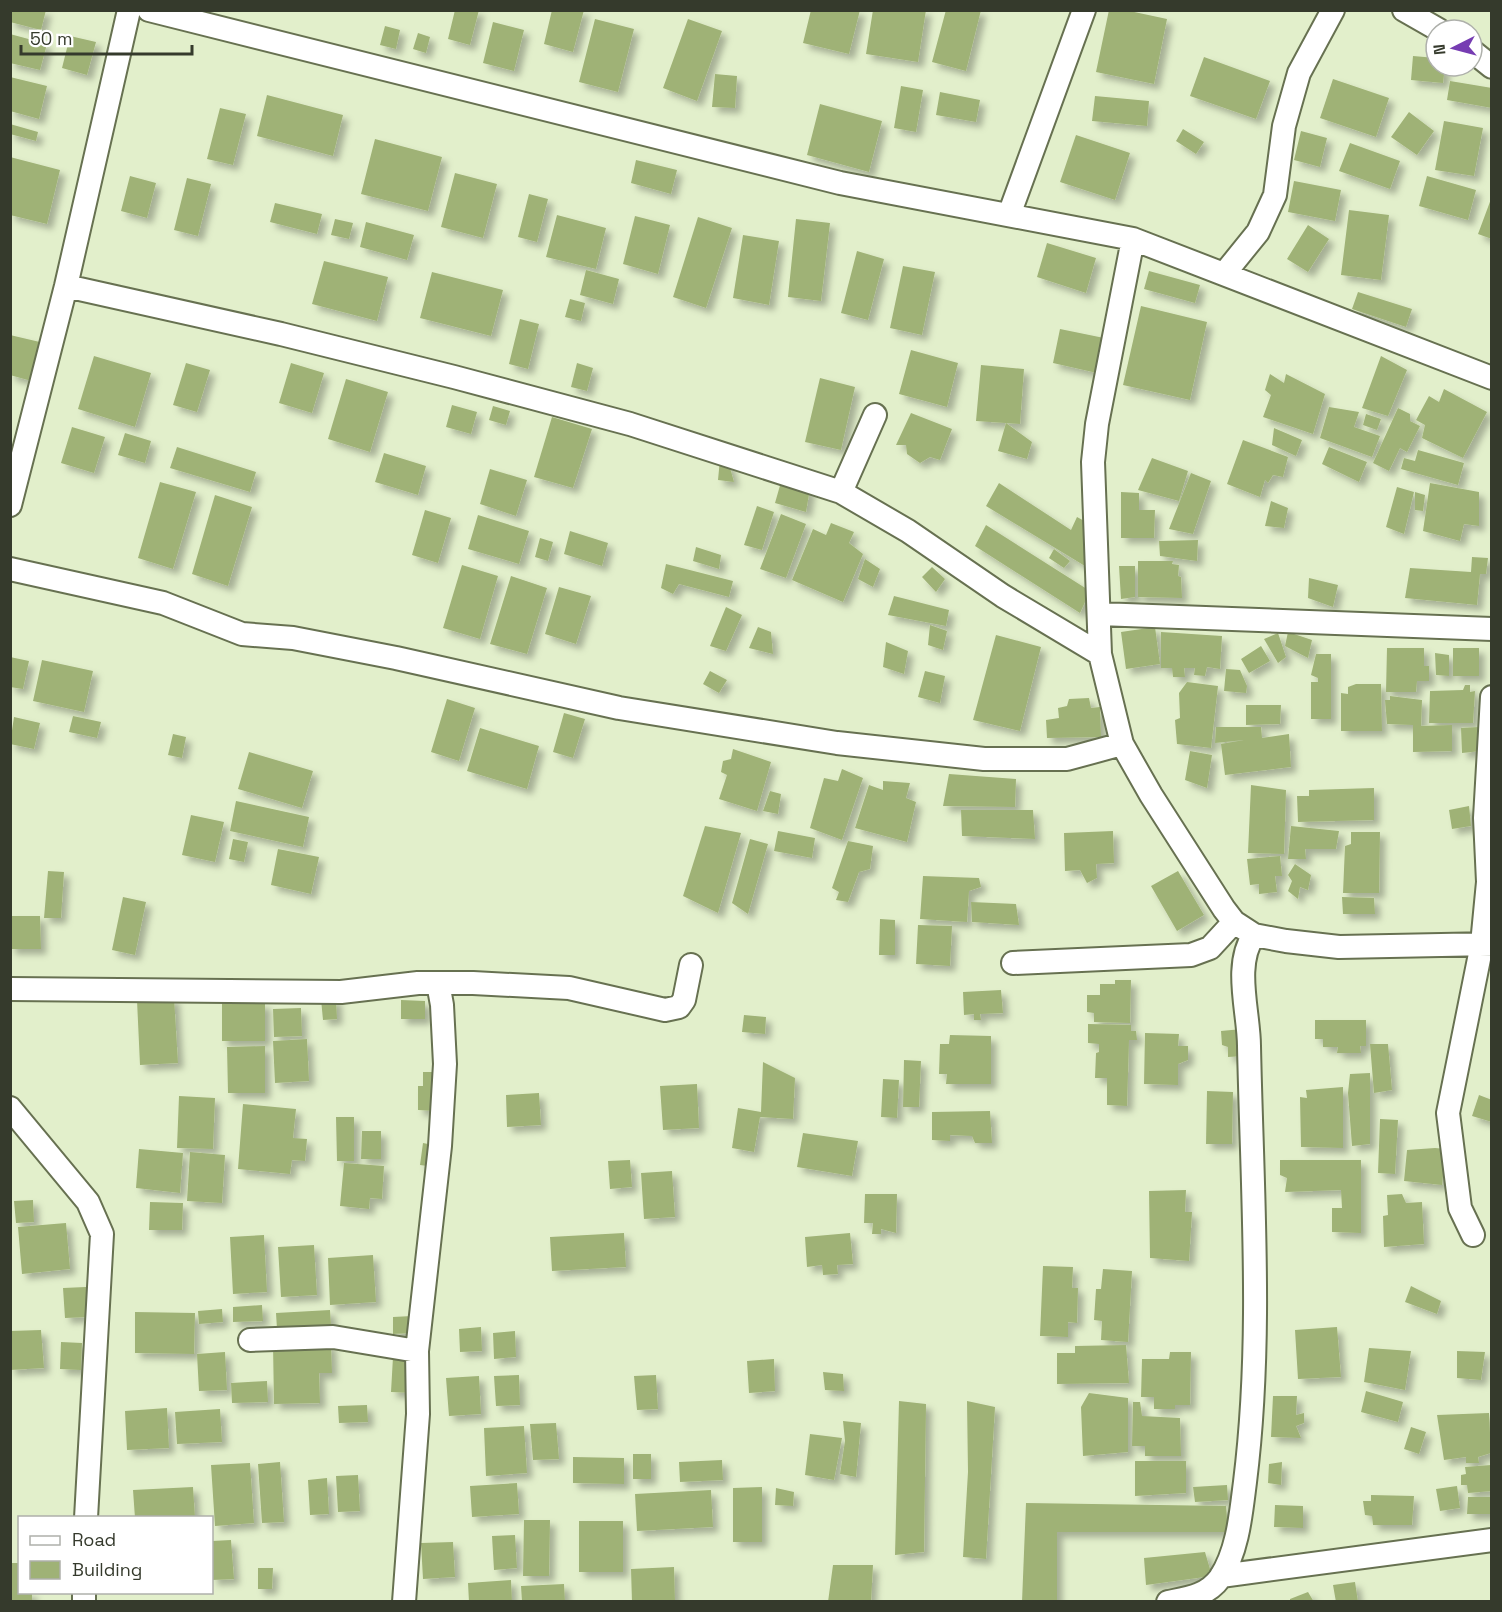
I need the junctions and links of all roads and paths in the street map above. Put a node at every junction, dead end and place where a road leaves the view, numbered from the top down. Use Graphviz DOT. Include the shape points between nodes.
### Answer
graph roads {
  1 [pos="129,10"];
  2 [pos="149,10"];
  3 [pos="1084,10"];
  4 [pos="1333,10"];
  5 [pos="1404,10"];
  6 [pos="1424,21"];
  7 [pos="1009,216"];
  8 [pos="1133,239"];
  9 [pos="1224,274"];
  10 [pos="66,286"];
  11 [pos="1491,378"];
  12 [pos="875,415"];
  13 [pos="841,492"];
  14 [pos="10,505"];
  15 [pos="10,569"];
  16 [pos="1099,614"];
  17 [pos="1491,629"];
  18 [pos="1100,654"];
  19 [pos="1491,697"];
  20 [pos="1122,744"];
  21 [pos="1234,922"];
  22 [pos="1254,935"];
  23 [pos="1487,944"];
  24 [pos="1013,963"];
  25 [pos="692,965"];
  26 [pos="438,983"];
  27 [pos="10,989"];
  28 [pos="13,1117"];
  29 [pos="1473,1235"];
  30 [pos="250,1340"];
  31 [pos="417,1351"];
  32 [pos="86,1516"];
  33 [pos="1491,1540"];
  34 [pos="1221,1576"];
  35 [pos="404,1602"];
  36 [pos="1168,1602"];
  1 -- 10 [label="street"];
  2 -- 7 [label="street" via="840,183"];
  3 -- 7 [label="street"];
  4 -- 9 [label="street" via="1299,73 1284,126 1275,195 1258,232"];
  5 -- 6 [label="street"];
  7 -- 8 [label="street"];
  8 -- 9 [label="street"];
  8 -- 16 [label="street" via="1093,462"];
  9 -- 11 [label="street"];
  10 -- 13 [label="street" via="476,383 630,424"];
  10 -- 14 [label="street"];
  12 -- 13 [label="street"];
  13 -- 18 [label="street" via="908,531 1003,597"];
  15 -- 20 [label="street" via="163,603 242,634 293,638 618,708 814,739 984,759 1067,759"];
  16 -- 17 [label="street"];
  16 -- 18 [label="street"];
  18 -- 20 [label="street"];
  19 -- 23 [label="street" via="1485,818"];
  20 -- 21 [label="street"];
  21 -- 22 [label="street"];
  21 -- 24 [label="street" via="1210,948 1191,955"];
  22 -- 23 [label="street" via="1339,947"];
  22 -- 34 [label="street" via="1244,956 1249,1030 1254,1349 1250,1437 1233,1551"];
  23 -- 29 [label="street" via="1448,1113 1460,1208"];
  25 -- 26 [label="street" via="684,1000 679,1007 665,1010 569,988"];
  26 -- 27 [label="street" via="341,992"];
  26 -- 31 [label="street" via="445,1064"];
  28 -- 32 [label="street" via="88,1202 102,1234"];
  30 -- 31 [label="street" via="333,1337"];
  31 -- 35 [label="street" via="418,1414"];
  33 -- 34 [label="street"];
  34 -- 36 [label="street" via="1198,1595"];
}
